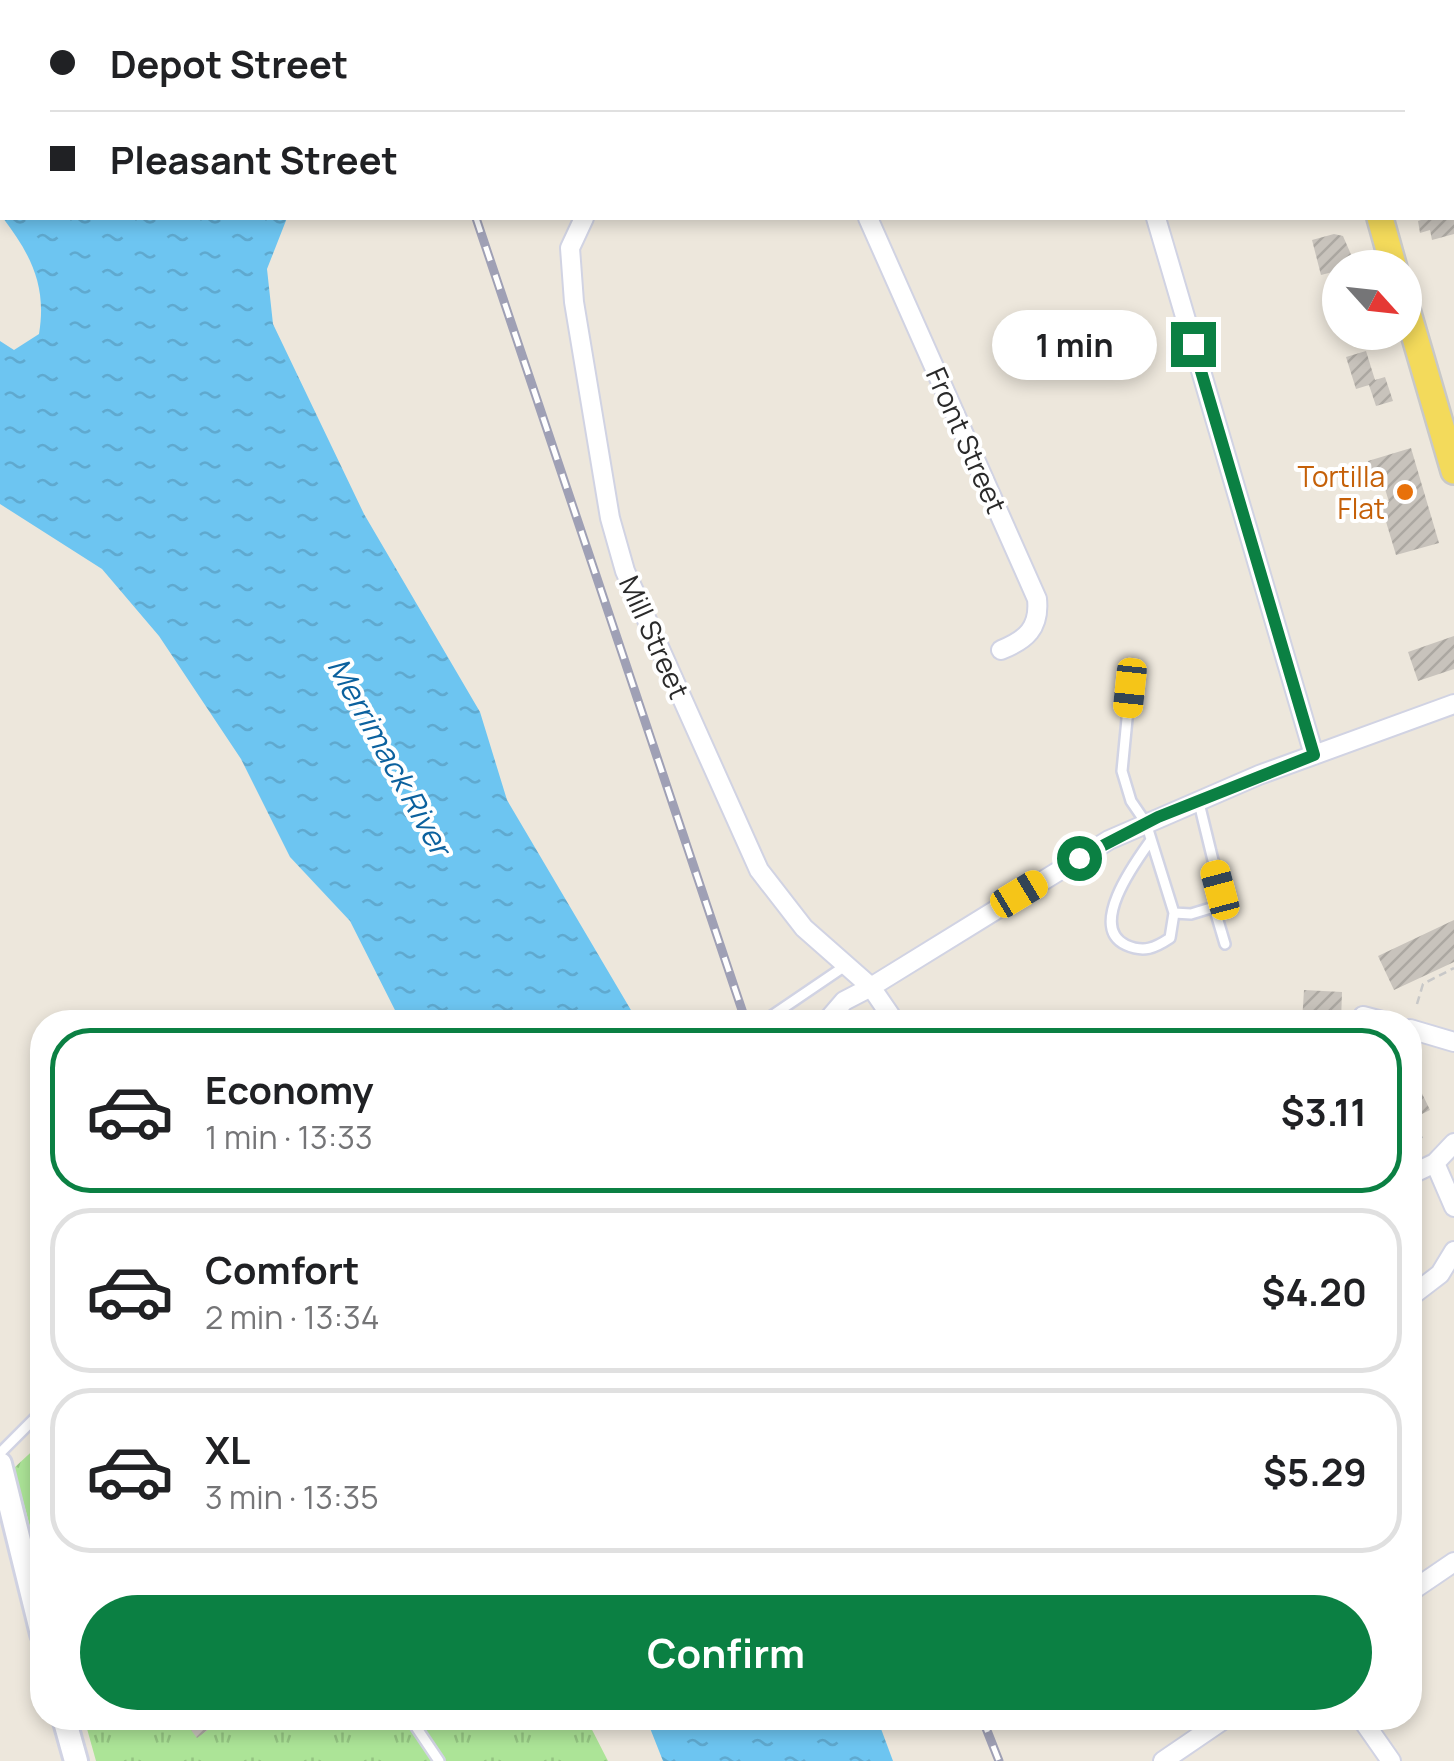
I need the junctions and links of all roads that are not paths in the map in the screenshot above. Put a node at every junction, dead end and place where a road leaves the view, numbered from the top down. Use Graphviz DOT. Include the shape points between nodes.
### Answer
graph roads {
  1 [pos="869,220"];
  2 [pos="1157,220"];
  3 [pos="1381,220"];
  4 [pos="580,224"];
  5 [pos="1389,250"];
  6 [pos="1418,350"];
  7 [pos="1454,471"];
  8 [pos="1001,650"];
  9 [pos="1130,688"];
  10 [pos="1454,704"];
  11 [pos="1314,755"];
  12 [pos="1199,803"];
  13 [pos="1148,832"];
  14 [pos="1214,907"];
  15 [pos="1174,913"];
  16 [pos="1224,944"];
  17 [pos="844,966"];
  18 [pos="872,987"];
  19 [pos="780,1010"];
  20 [pos="837,1010"];
  21 [pos="887,1010"];
  22 [pos="1422,1033"];
  23 [pos="1454,1042"];
  24 [pos="1454,1143"];
  25 [pos="1434,1163"];
  26 [pos="1422,1169"];
  27 [pos="1454,1206"];
  28 [pos="1454,1251"];
  29 [pos="1422,1288"];
  30 [pos="30,1423"];
  31 [pos="0,1453"];
  32 [pos="0,1464"];
  33 [pos="1454,1562"];
  34 [pos="1422,1584"];
  35 [pos="30,1585"];
  36 [pos="67,1730"];
  37 [pos="418,1730"];
  38 [pos="1208,1730"];
  39 [pos="1370,1730"];
  40 [pos="76,1761"];
  41 [pos="439,1761"];
  42 [pos="1163,1761"];
  43 [pos="1390,1761"];
  1 -- 8 [label="street, Front Street" via="1037,599 1035,626"];
  2 -- 11 [label="street"];
  3 -- 5 [label="main road"];
  4 -- 17 [label="street, Mill Street" via="570,248 574,302 625,571 742,839 780,900"];
  6 -- 7 [label="main road"];
  9 -- 13 [label="lane" via="1122,771"];
  10 -- 11 [label="street"];
  11 -- 12 [label="street"];
  12 -- 13 [label="street"];
  12 -- 14 [label="lane" via="1220,890"];
  13 -- 15 [label="lane"];
  13 -- 15 [label="lane" via="1112,910 1111,929 1118,941 1154,949 1170,938"];
  13 -- 18 [label="street" via="1109,840"];
  14 -- 15 [label="lane"];
  14 -- 16 [label="lane"];
  17 -- 18 [label="street, Mill Street"];
  17 -- 19 [label="lane"];
  18 -- 20 [label="street"];
  18 -- 21 [label="street, Mill Street"];
  22 -- 23 [label="street"];
  24 -- 25 [label="street"];
  25 -- 26 [label="street"];
  25 -- 27 [label="street"];
  28 -- 29 [label="street"];
  30 -- 31 [label="lane"];
  32 -- 35 [label="main road"];
  33 -- 34 [label="street"];
  36 -- 40 [label="main road"];
  37 -- 41 [label="lane"];
  38 -- 42 [label="street"];
  39 -- 43 [label="street"];
}
